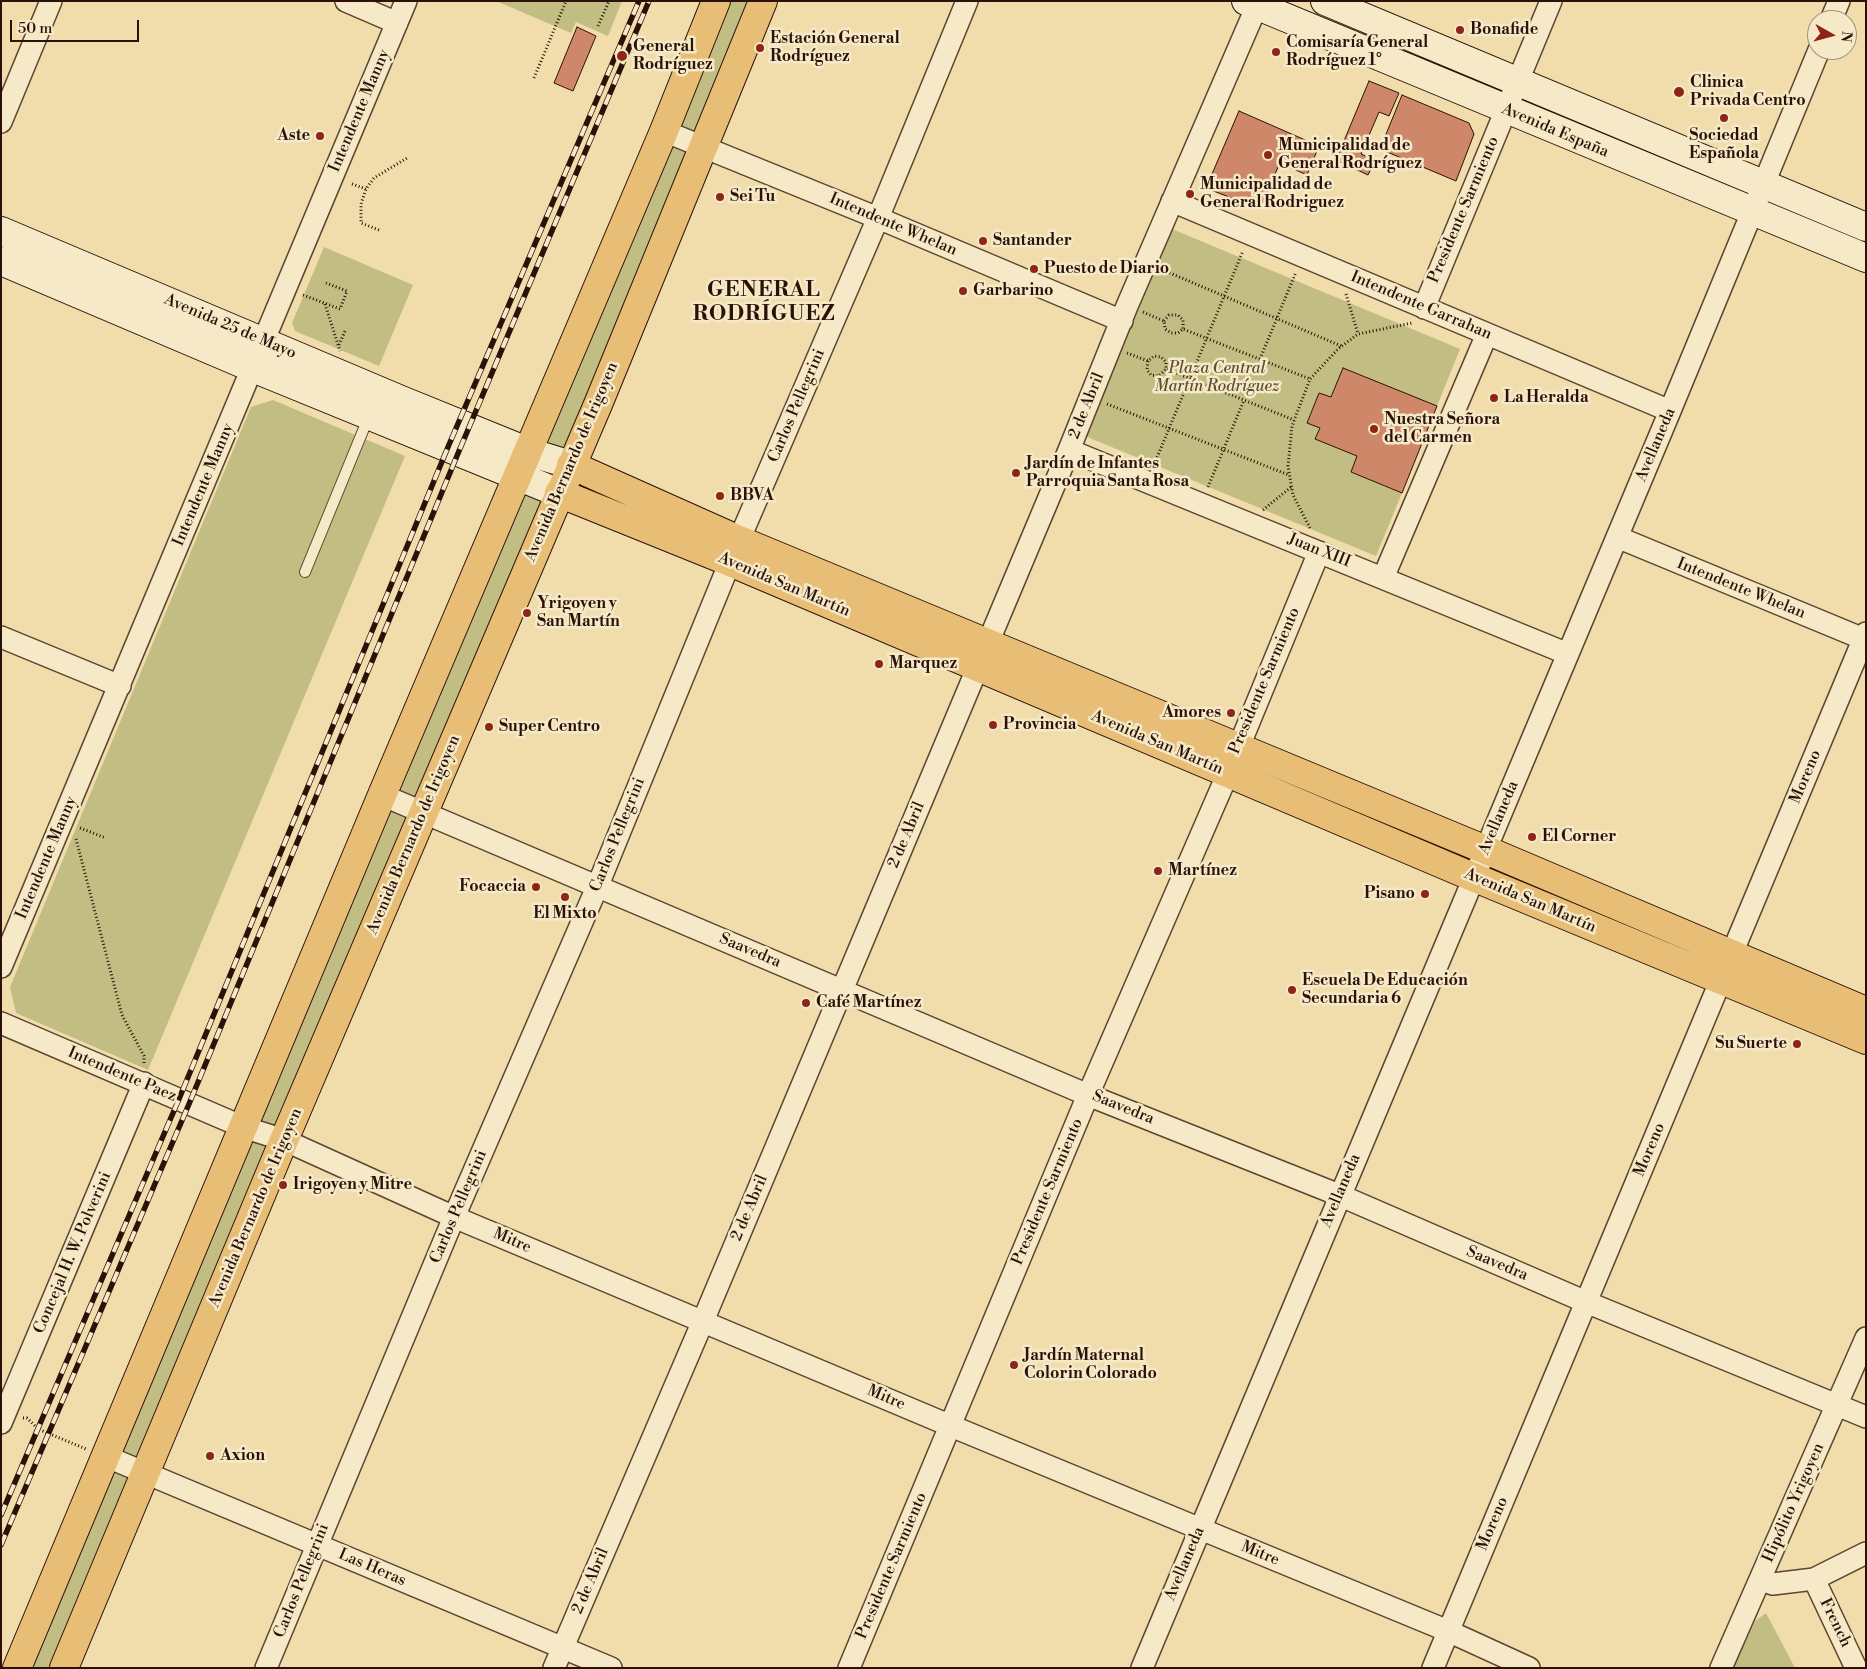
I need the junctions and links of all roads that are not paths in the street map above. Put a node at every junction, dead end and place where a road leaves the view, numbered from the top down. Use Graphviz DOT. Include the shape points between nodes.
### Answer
graph roads {
  1 [pos="51,1"];
  2 [pos="346,1"];
  3 [pos="406,1"];
  4 [pos="716,1"];
  5 [pos="763,1"];
  6 [pos="967,1"];
  7 [pos="1325,1"];
  8 [pos="1551,1"];
  9 [pos="1254,3"];
  10 [pos="397,22"];
  11 [pos="1814,60"];
  12 [pos="1518,82"];
  13 [pos="1506,110"];
  14 [pos="1,122"];
  15 [pos="664,131"];
  16 [pos="703,147"];
  17 [pos="1763,185"];
  18 [pos="1172,201"];
  19 [pos="1752,213"];
  20 [pos="878,218"];
  21 [pos="1866,227"];
  22 [pos="1,231"];
  23 [pos="1866,258"];
  24 [pos="1,261"];
  25 [pos="1424,308"];
  26 [pos="1124,314"];
  27 [pos="1487,334"];
  28 [pos="264,342"];
  29 [pos="253,368"];
  30 [pos="1670,411"];
  31 [pos="370,416"];
  32 [pos="453,434"];
  33 [pos="1069,450"];
  34 [pos="524,464"];
  35 [pos="571,465"];
  36 [pos="559,493"];
  37 [pos="1617,537"];
  38 [pos="735,551"];
  39 [pos="1319,552"];
  40 [pos="305,572"];
  41 [pos="1383,578"];
  42 [pos="1,637"];
  43 [pos="1865,637"];
  44 [pos="982,654"];
  45 [pos="1568,654"];
  46 [pos="120,686"];
  47 [pos="1232,761"];
  48 [pos="382,795"];
  49 [pos="423,813"];
  50 [pos="1486,850"];
  51 [pos="1473,877"];
  52 [pos="598,885"];
  53 [pos="1731,954"];
  54 [pos="1,968"];
  55 [pos="1720,981"];
  56 [pos="842,990"];
  57 [pos="1866,1011"];
  58 [pos="1,1023"];
  59 [pos="1866,1040"];
  60 [pos="144,1083"];
  61 [pos="1088,1094"];
  62 [pos="243,1127"];
  63 [pos="284,1140"];
  64 [pos="1339,1195"];
  65 [pos="454,1217"];
  66 [pos="1586,1302"];
  67 [pos="703,1321"];
  68 [pos="1866,1338"];
  69 [pos="1838,1405"];
  70 [pos="2,1417"];
  71 [pos="1866,1417"];
  72 [pos="951,1426"];
  73 [pos="105,1456"];
  74 [pos="144,1474"];
  75 [pos="1199,1529"];
  76 [pos="316,1545"];
  77 [pos="1866,1553"];
  78 [pos="1814,1579"];
  79 [pos="1761,1580"];
  80 [pos="1448,1631"];
  81 [pos="562,1647"];
  82 [pos="1857,1665"];
  83 [pos="17,1668"];
  84 [pos="64,1668"];
  85 [pos="266,1668"];
  86 [pos="554,1668"];
  87 [pos="611,1668"];
  88 [pos="849,1668"];
  89 [pos="1142,1668"];
  90 [pos="1433,1668"];
  91 [pos="1529,1668"];
  92 [pos="1721,1668"];
  1 -- 14 [label="street"];
  2 -- 10 [label="street"];
  3 -- 10 [label="street, Intendente Manny"];
  4 -- 15 [label="main road"];
  5 -- 16 [label="main road, Avenida Bernardo de Irigoyen"];
  6 -- 20 [label="street, Carlos Pellegrini"];
  7 -- 12 [label="main road, Avenida España"];
  8 -- 12 [label="street, Presidente Sarmiento"];
  9 -- 13 [label="main road, Avenida España"];
  9 -- 18 [label="street, 2 de Abril"];
  10 -- 28 [label="street, Intendente Manny"];
  11 -- 17 [label="street, Avellaneda"];
  12 -- 13 [label="street, Presidente Sarmiento"];
  12 -- 17 [label="main road, Avenida España"];
  13 -- 19 [label="main road, Avenida España"];
  13 -- 25 [label="street, Presidente Sarmiento"];
  15 -- 16 [label="street, Intendente Whelan"];
  15 -- 34 [label="main road"];
  16 -- 20 [label="street, Intendente Whelan"];
  16 -- 35 [label="main road, Avenida Bernardo de Irigoyen"];
  17 -- 19 [label="street, Avellaneda"];
  17 -- 21 [label="main road, Avenida España"];
  18 -- 25 [label="street, Intendente Garrahan"];
  18 -- 26 [label="street, 2 de Abril"];
  19 -- 23 [label="main road, Avenida España"];
  19 -- 30 [label="street, Avellaneda"];
  20 -- 26 [label="street, Intendente Whelan"];
  20 -- 38 [label="street, Carlos Pellegrini"];
  22 -- 28 [label="main road, Avenida 25 de Mayo"];
  24 -- 29 [label="main road, Avenida 25 de Mayo"];
  25 -- 27 [label="street, Intendente Garrahan"];
  26 -- 33 [label="street, 2 de Abril"];
  27 -- 30 [label="street, Intendente Garrahan"];
  27 -- 41 [label="street"];
  28 -- 29 [label="street, Intendente Manny"];
  28 -- 32 [label="main road, Avenida 25 de Mayo" via="346,377"];
  29 -- 31 [label="main road, Avenida 25 de Mayo"];
  29 -- 46 [label="street, Intendente Manny"];
  30 -- 37 [label="street, Avellaneda"];
  31 -- 32 [label="main road, Avenida 25 de Mayo"];
  31 -- 40 [label="lane"];
  32 -- 34 [label="main road, Avenida San Martín"];
  33 -- 39 [label="street, Juan XIII"];
  33 -- 44 [label="street, 2 de Abril"];
  34 -- 35 [label="main road, Avenida San Martín"];
  34 -- 36 [label="main road, Avenida San Martín"];
  34 -- 48 [label="main road"];
  35 -- 36 [label="main road, Avenida Bernardo de Irigoyen"];
  35 -- 38 [label="main road, Avenida San Martín"];
  36 -- 38 [label="main road, Avenida San Martín"];
  36 -- 49 [label="main road, Avenida Bernardo de Irigoyen"];
  37 -- 43 [label="street, Intendente Whelan"];
  37 -- 45 [label="street, Avellaneda"];
  38 -- 44 [label="main road, Avenida San Martín"];
  38 -- 52 [label="street, Carlos Pellegrini"];
  39 -- 41 [label="street, Juan XIII"];
  39 -- 47 [label="street, Presidente Sarmiento"];
  41 -- 45 [label="street, Juan XIII"];
  42 -- 46 [label="street"];
  43 -- 53 [label="street, Moreno"];
  44 -- 47 [label="main road, Avenida San Martín"];
  44 -- 56 [label="street, 2 de Abril"];
  45 -- 50 [label="street, Avellaneda"];
  46 -- 54 [label="street, Intendente Manny" via="70,817"];
  47 -- 50 [label="main road, Avenida San Martín"];
  47 -- 51 [label="main road, Avenida San Martín"];
  47 -- 61 [label="street, Presidente Sarmiento"];
  48 -- 49 [label="street, Saavedra"];
  48 -- 62 [label="main road"];
  49 -- 52 [label="street, Saavedra"];
  49 -- 63 [label="main road, Avenida Bernardo de Irigoyen"];
  50 -- 51 [label="street, Avellaneda"];
  50 -- 53 [label="main road, Avenida San Martín"];
  51 -- 55 [label="main road, Avenida San Martín"];
  51 -- 64 [label="street, Avellaneda"];
  52 -- 56 [label="street, Saavedra"];
  52 -- 65 [label="street, Carlos Pellegrini"];
  53 -- 55 [label="street, Moreno"];
  53 -- 57 [label="main road, Avenida San Martín"];
  55 -- 59 [label="main road, Avenida San Martín"];
  55 -- 66 [label="street, Moreno"];
  56 -- 61 [label="street, Saavedra"];
  56 -- 67 [label="street, 2 de Abril"];
  58 -- 60 [label="street, Intendente Paez"];
  60 -- 62 [label="street, Intendente Paez"];
  60 -- 70 [label="street, Concejal H. W. Polverini"];
  61 -- 64 [label="street, Saavedra"];
  61 -- 72 [label="street, Presidente Sarmiento"];
  62 -- 63 [label="street, Mitre"];
  62 -- 73 [label="main road"];
  63 -- 65 [label="street, Mitre"];
  63 -- 74 [label="main road, Avenida Bernardo de Irigoyen"];
  64 -- 66 [label="street, Saavedra"];
  64 -- 75 [label="street, Avellaneda"];
  65 -- 67 [label="street, Mitre"];
  65 -- 76 [label="street, Carlos Pellegrini"];
  66 -- 69 [label="street, Saavedra"];
  66 -- 80 [label="street, Moreno"];
  67 -- 72 [label="street, Mitre"];
  67 -- 81 [label="street, 2 de Abril"];
  68 -- 69 [label="street, Hipólito Yrigoyen"];
  69 -- 71 [label="street, Saavedra"];
  69 -- 79 [label="street, Hipólito Yrigoyen"];
  72 -- 75 [label="street, Mitre"];
  72 -- 88 [label="street, Presidente Sarmiento"];
  73 -- 74 [label="street, Las Heras"];
  73 -- 83 [label="main road"];
  74 -- 76 [label="street, Las Heras"];
  74 -- 84 [label="main road, Avenida Bernardo de Irigoyen"];
  75 -- 80 [label="street, Mitre"];
  75 -- 89 [label="street, Avellaneda"];
  76 -- 81 [label="street, Las Heras"];
  76 -- 85 [label="street, Carlos Pellegrini"];
  77 -- 78 [label="street"];
  78 -- 79 [label="street" via="1773,1584"];
  78 -- 82 [label="street, French"];
  79 -- 92 [label="street, Hipólito Yrigoyen"];
  80 -- 90 [label="street, Moreno"];
  80 -- 91 [label="street, Mitre"];
  81 -- 86 [label="street, 2 de Abril"];
  81 -- 87 [label="street, Las Heras"];
}
